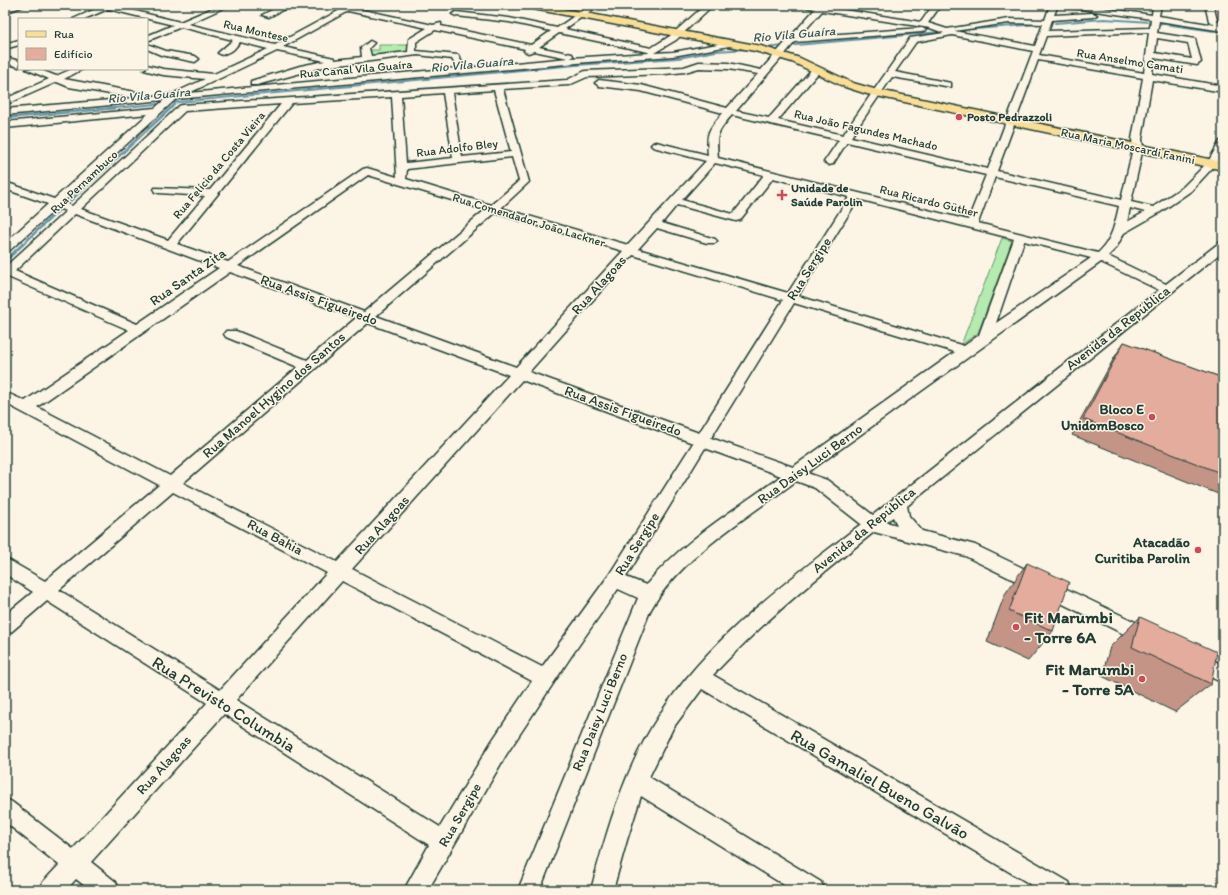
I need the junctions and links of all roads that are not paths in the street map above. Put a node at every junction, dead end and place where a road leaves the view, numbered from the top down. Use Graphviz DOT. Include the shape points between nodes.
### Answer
graph roads {
  1 [pos="22,5"];
  2 [pos="288,5"];
  3 [pos="329,5"];
  4 [pos="528,5"];
  5 [pos="595,5"];
  6 [pos="709,5"];
  7 [pos="801,5"];
  8 [pos="937,5"];
  9 [pos="1054,5"];
  10 [pos="1067,5"];
  11 [pos="1157,5"];
  12 [pos="1209,5"];
  13 [pos="1217,5"];
  14 [pos="107,6"];
  15 [pos="221,6"];
  16 [pos="468,6"];
  17 [pos="350,7"];
  18 [pos="822,7"];
  19 [pos="5,11"];
  20 [pos="581,15"];
  21 [pos="266,16"];
  22 [pos="451,17"];
  23 [pos="1146,17"];
  24 [pos="79,18"];
  25 [pos="1048,20"];
  26 [pos="180,25"];
  27 [pos="923,25"];
  28 [pos="1154,25"];
  29 [pos="436,28"];
  30 [pos="1222,28"];
  31 [pos="559,30"];
  32 [pos="944,30"];
  33 [pos="249,31"];
  34 [pos="677,33"];
  35 [pos="956,33"];
  36 [pos="1043,34"];
  37 [pos="148,39"];
  38 [pos="236,39"];
  39 [pos="18,42"];
  40 [pos="730,42"];
  41 [pos="370,43"];
  42 [pos="148,46"];
  43 [pos="5,47"];
  44 [pos="786,47"];
  45 [pos="276,48"];
  46 [pos="532,49"];
  47 [pos="652,51"];
  48 [pos="164,53"];
  49 [pos="222,53"];
  50 [pos="1036,53"];
  51 [pos="412,54"];
  52 [pos="667,54"];
  53 [pos="1150,55"];
  54 [pos="383,57"];
  55 [pos="195,58"];
  56 [pos="367,59"];
  57 [pos="588,59"];
  58 [pos="5,60"];
  59 [pos="148,62"];
  60 [pos="338,62"];
  61 [pos="18,64"];
  62 [pos="506,67"];
  63 [pos="148,68"];
  64 [pos="32,70"];
  65 [pos="77,70"];
  66 [pos="816,70"];
  67 [pos="354,71"];
  68 [pos="463,71"];
  69 [pos="764,73"];
  70 [pos="891,74"];
  71 [pos="1148,76"];
  72 [pos="216,77"];
  73 [pos="399,77"];
  74 [pos="55,79"];
  75 [pos="569,82"];
  76 [pos="948,85"];
  77 [pos="498,87"];
  78 [pos="1222,88"];
  79 [pos="447,91"];
  80 [pos="396,94"];
  81 [pos="877,94"];
  82 [pos="193,95"];
  83 [pos="153,99"];
  84 [pos="7,100"];
  85 [pos="1223,100"];
  86 [pos="288,102"];
  87 [pos="165,104"];
  88 [pos="182,108"];
  89 [pos="5,112"];
  90 [pos="730,112"];
  91 [pos="1010,121"];
  92 [pos="771,122"];
  93 [pos="20,124"];
  94 [pos="5,125"];
  95 [pos="5,135"];
  96 [pos="845,139"];
  97 [pos="1223,143"];
  98 [pos="656,145"];
  99 [pos="1138,148"];
  100 [pos="516,154"];
  101 [pos="713,160"];
  102 [pos="458,161"];
  103 [pos="829,162"];
  104 [pos="1219,164"];
  105 [pos="402,167"];
  106 [pos="367,171"];
  107 [pos="991,173"];
  108 [pos="770,174"];
  109 [pos="403,182"];
  110 [pos="5,184"];
  111 [pos="159,190"];
  112 [pos="212,193"];
  113 [pos="855,195"];
  114 [pos="675,202"];
  115 [pos="55,203"];
  116 [pos="1125,204"];
  117 [pos="493,209"];
  118 [pos="74,210"];
  119 [pos="1155,212"];
  120 [pos="654,224"];
  121 [pos="972,225"];
  122 [pos="1119,231"];
  123 [pos="5,236"];
  124 [pos="19,236"];
  125 [pos="1020,237"];
  126 [pos="711,240"];
  127 [pos="170,245"];
  128 [pos="1223,245"];
  129 [pos="5,248"];
  130 [pos="631,250"];
  131 [pos="1100,257"];
  132 [pos="229,267"];
  133 [pos="6,273"];
  134 [pos="1167,289"];
  135 [pos="791,298"];
  136 [pos="366,317"];
  137 [pos="139,330"];
  138 [pos="231,334"];
  139 [pos="985,338"];
  140 [pos="967,351"];
  141 [pos="308,366"];
  142 [pos="519,373"];
  143 [pos="5,396"];
  144 [pos="26,408"];
  145 [pos="702,440"];
  146 [pos="794,474"];
  147 [pos="172,483"];
  148 [pos="898,503"];
  149 [pos="872,524"];
  150 [pos="918,538"];
  151 [pos="5,565"];
  152 [pos="340,571"];
  153 [pos="615,580"];
  154 [pos="46,591"];
  155 [pos="648,594"];
  156 [pos="5,626"];
  157 [pos="1223,674"];
  158 [pos="699,677"];
  159 [pos="545,678"];
  160 [pos="222,702"];
  161 [pos="636,781"];
  162 [pos="5,810"];
  163 [pos="444,842"];
  164 [pos="74,864"];
  165 [pos="51,890"];
  166 [pos="108,890"];
  167 [pos="415,890"];
  168 [pos="529,890"];
  169 [pos="602,890"];
  170 [pos="813,890"];
  171 [pos="1061,890"];
  1 -- 19 [label="street"];
  2 -- 21 [label="street"];
  3 -- 17 [label="street"];
  4 -- 20 [label="main road, Rua Maria Moscardi Fanini"];
  5 -- 20 [label="street"];
  6 -- 34 [label="street"];
  7 -- 18 [label="street, Rua Anselmo Camati"];
  8 -- 27 [label="street"];
  9 -- 25 [label="street"];
  10 -- 23 [label="street"];
  11 -- 28 [label="street"];
  12 -- 30 [label="street" via="1213,21"];
  13 -- 30 [label="street"];
  14 -- 24 [label="street"];
  14 -- 26 [label="street, Rua Montese"];
  15 -- 26 [label="street"];
  16 -- 22 [label="street"];
  17 -- 29 [label="street"];
  17 -- 45 [label="street"];
  18 -- 27 [label="street, Rua Anselmo Camati"];
  18 -- 44 [label="street"];
  20 -- 31 [label="street"];
  20 -- 34 [label="main road, Rua Maria Moscardi Fanini"];
  22 -- 29 [label="street"];
  22 -- 31 [label="street" via="502,19"];
  23 -- 25 [label="street" via="1100,14"];
  23 -- 28 [label="street"];
  25 -- 32 [label="street" via="1008,21"];
  25 -- 36 [label="street"];
  26 -- 37 [label="street"];
  26 -- 38 [label="street, Rua Montese"];
  27 -- 32 [label="street, Rua Anselmo Camati"];
  28 -- 30 [label="street"];
  28 -- 36 [label="street"];
  28 -- 53 [label="street"];
  28 -- 53 [label="street" via="1192,41 1197,62"];
  29 -- 46 [label="street"];
  29 -- 51 [label="street" via="412,41"];
  31 -- 46 [label="street"];
  31 -- 47 [label="street"];
  32 -- 35 [label="street, Rua Anselmo Camati"];
  32 -- 44 [label="street"];
  33 -- 38 [label="street"];
  34 -- 40 [label="main road, Rua Maria Moscardi Fanini"];
  34 -- 47 [label="street"];
  35 -- 50 [label="street, Rua Anselmo Camati"];
  35 -- 70 [label="street" via="913,40"];
  36 -- 50 [label="street"];
  38 -- 45 [label="street, Rua Montese"];
  38 -- 49 [label="street"];
  39 -- 43 [label="street"];
  40 -- 44 [label="main road, Rua Maria Moscardi Fanini" via="766,50"];
  40 -- 52 [label="street, Rua Canal Vila Guaíra"];
  41 -- 56 [label="street" via="365,48"];
  42 -- 48 [label="street"];
  44 -- 66 [label="main road, Rua Maria Moscardi Fanini"];
  44 -- 69 [label="street"];
  45 -- 60 [label="street, Rua Montese"];
  45 -- 72 [label="street"];
  46 -- 57 [label="street"];
  46 -- 62 [label="street"];
  47 -- 52 [label="street"];
  48 -- 55 [label="street"];
  48 -- 59 [label="street"];
  50 -- 71 [label="street, Rua Anselmo Camati"];
  50 -- 91 [label="street"];
  51 -- 54 [label="street"];
  51 -- 68 [label="street" via="428,53 455,57"];
  52 -- 57 [label="street, Rua Canal Vila Guaíra"];
  53 -- 71 [label="street"];
  54 -- 56 [label="street"];
  54 -- 73 [label="street"];
  56 -- 67 [label="street"];
  57 -- 62 [label="street, Rua Canal Vila Guaíra"];
  58 -- 61 [label="street"];
  60 -- 67 [label="street"];
  60 -- 82 [label="street" via="303,68 261,82"];
  62 -- 68 [label="street, Rua Canal Vila Guaíra"];
  63 -- 72 [label="street"];
  64 -- 74 [label="street"];
  65 -- 74 [label="street"];
  66 -- 81 [label="main road, Rua Maria Moscardi Fanini"];
  66 -- 92 [label="street"];
  67 -- 73 [label="street, Rua Canal Vila Guaíra"];
  67 -- 82 [label="street, Rua Canal Vila Guaíra"];
  68 -- 73 [label="street, Rua Canal Vila Guaíra"];
  69 -- 75 [label="street, Rua Canal Vila Guaíra" via="728,66 699,65 665,71 585,74"];
  69 -- 90 [label="street"];
  70 -- 76 [label="street"];
  70 -- 81 [label="street"];
  71 -- 78 [label="street, Rua Anselmo Camati"];
  71 -- 99 [label="street" via="1137,139"];
  72 -- 87 [label="street"];
  74 -- 83 [label="street" via="69,84"];
  74 -- 84 [label="street"];
  75 -- 77 [label="street, Rua Canal Vila Guaíra"];
  75 -- 90 [label="street, Rua João Fagundes Machado" via="631,86"];
  77 -- 79 [label="street, Rua Canal Vila Guaíra"];
  77 -- 100 [label="street, Rua Manoel Hygino dos Santos"];
  78 -- 85 [label="street"];
  79 -- 80 [label="street, Rua Canal Vila Guaíra"];
  79 -- 102 [label="street"];
  80 -- 86 [label="street, Rua Canal Vila Guaíra"];
  80 -- 105 [label="street"];
  81 -- 91 [label="main road, Rua Maria Moscardi Fanini"];
  81 -- 96 [label="street"];
  82 -- 87 [label="street, Rua Canal Vila Guaíra"];
  83 -- 87 [label="street, Rua Canal Vila Guaíra"];
  83 -- 89 [label="street, Rua Canal Vila Guaíra"];
  86 -- 88 [label="street, Rua Canal Vila Guaíra"];
  86 -- 112 [label="street, Rua Felício da Costa Vieira"];
  87 -- 93 [label="street, Rua Canal Vila Guaíra"];
  87 -- 115 [label="street, Rua Pernambuco"];
  88 -- 118 [label="street, Rua Pernambuco"];
  90 -- 92 [label="street, Rua João Fagundes Machado"];
  90 -- 101 [label="street" via="712,135"];
  91 -- 99 [label="main road, Rua Maria Moscardi Fanini"];
  91 -- 107 [label="street"];
  92 -- 96 [label="street, Rua João Fagundes Machado"];
  93 -- 94 [label="street, Rua Canal Vila Guaíra"];
  93 -- 95 [label="street"];
  96 -- 103 [label="street"];
  96 -- 107 [label="street, Rua João Fagundes Machado"];
  97 -- 104 [label="street"];
  98 -- 101 [label="street, Rua Ricardo Güther"];
  99 -- 104 [label="main road, Rua Maria Moscardi Fanini"];
  99 -- 116 [label="street"];
  100 -- 102 [label="street, Rua Adolfo Bley"];
  100 -- 117 [label="street, Rua Manoel Hygino dos Santos" via="524,182"];
  101 -- 108 [label="street, Rua Ricardo Güther"];
  101 -- 114 [label="street, Rua Alagoas"];
  102 -- 105 [label="street, Rua Adolfo Bley"];
  104 -- 119 [label="street"];
  105 -- 109 [label="street"];
  106 -- 109 [label="street, Rua Comendador João Lackner"];
  106 -- 132 [label="street, Rua Santa Zita"];
  107 -- 116 [label="street, Rua João Fagundes Machado"];
  107 -- 121 [label="street"];
  108 -- 113 [label="street, Rua Ricardo Güther"];
  108 -- 114 [label="street" via="736,218"];
  109 -- 117 [label="street, Rua Comendador João Lackner"];
  110 -- 115 [label="street, Rua Assis Figueiredo"];
  111 -- 112 [label="street"];
  112 -- 127 [label="street, Rua Felício da Costa Vieira"];
  113 -- 121 [label="street, Rua Ricardo Güther"];
  113 -- 135 [label="street, Rua Sergipe"];
  114 -- 120 [label="street, Rua Alagoas"];
  115 -- 118 [label="street, Rua Assis Figueiredo"];
  115 -- 124 [label="street, Rua Pernambuco"];
  116 -- 119 [label="street, Rua João Fagundes Machado"];
  116 -- 122 [label="street"];
  117 -- 130 [label="street, Rua Comendador João Lackner"];
  117 -- 136 [label="street, Rua Manoel Hygino dos Santos"];
  118 -- 127 [label="street, Rua Assis Figueiredo"];
  118 -- 133 [label="street, Rua Pernambuco"];
  119 -- 122 [label="street"];
  120 -- 126 [label="street"];
  120 -- 130 [label="street, Rua Alagoas"];
  121 -- 125 [label="street, Rua Ricardo Güther"];
  122 -- 131 [label="street, Rua Daisy Luci Berno" via="1113,243"];
  123 -- 124 [label="street"];
  124 -- 129 [label="street, Rua Pernambuco"];
  125 -- 131 [label="street, Rua Ricardo Güther"];
  125 -- 139 [label="street"];
  127 -- 132 [label="street, Rua Assis Figueiredo"];
  128 -- 134 [label="street, Avenida da República"];
  130 -- 135 [label="street, Rua Comendador João Lackner"];
  130 -- 142 [label="street, Rua Alagoas"];
  131 -- 134 [label="street, Rua Ricardo Güther"];
  131 -- 139 [label="street, Rua Daisy Luci Berno"];
  132 -- 136 [label="street, Rua Assis Figueiredo"];
  132 -- 137 [label="street, Rua Santa Zita"];
  133 -- 137 [label="street"];
  134 -- 148 [label="street, Avenida da República"];
  135 -- 140 [label="street, Rua Comendador João Lackner"];
  135 -- 145 [label="street, Rua Sergipe"];
  136 -- 141 [label="street, Rua Manoel Hygino dos Santos"];
  136 -- 142 [label="street, Rua Assis Figueiredo"];
  137 -- 144 [label="street, Rua Santa Zita"];
  138 -- 141 [label="street"];
  139 -- 140 [label="street, Rua Daisy Luci Berno"];
  140 -- 146 [label="street, Rua Daisy Luci Berno"];
  141 -- 147 [label="street, Rua Manoel Hygino dos Santos"];
  142 -- 145 [label="street, Rua Assis Figueiredo"];
  142 -- 152 [label="street, Rua Alagoas"];
  143 -- 144 [label="street, Rua Bahia"];
  144 -- 147 [label="street, Rua Bahia"];
  145 -- 146 [label="street, Rua Assis Figueiredo"];
  145 -- 153 [label="street, Rua Sergipe"];
  146 -- 149 [label="street, Rua Assis Figueiredo" via="826,487"];
  146 -- 155 [label="street, Rua Daisy Luci Berno" via="681,559 659,579"];
  147 -- 152 [label="street, Rua Bahia"];
  147 -- 154 [label="street, Rua Manoel Hygino dos Santos"];
  148 -- 149 [label="street, Avenida da República"];
  148 -- 150 [label="street" via="901,518"];
  149 -- 150 [label="street, Rua Assis Figueiredo"];
  149 -- 158 [label="street, Avenida da República" via="766,610"];
  150 -- 157 [label="street, Rua Assis Figueiredo" via="952,545 985,557"];
  151 -- 154 [label="street, Rua Previsto Columbia"];
  152 -- 159 [label="street, Rua Bahia"];
  152 -- 160 [label="street, Rua Alagoas"];
  153 -- 155 [label="street"];
  153 -- 159 [label="street, Rua Sergipe"];
  154 -- 156 [label="street, Rua Manoel Hygino dos Santos"];
  154 -- 160 [label="street, Rua Previsto Columbia"];
  155 -- 168 [label="street, Rua Daisy Luci Berno"];
  158 -- 161 [label="street, Avenida da República" via="664,727"];
  158 -- 171 [label="street, Rua Gamaliel Bueno Galvão"];
  159 -- 163 [label="street, Rua Sergipe"];
  160 -- 163 [label="street, Rua Previsto Columbia"];
  160 -- 164 [label="street, Rua Alagoas"];
  161 -- 169 [label="street, Avenida da República"];
  161 -- 170 [label="street"];
  162 -- 164 [label="street"];
  163 -- 167 [label="street, Rua Sergipe"];
  164 -- 165 [label="street, Rua Alagoas"];
  164 -- 166 [label="street"];
}
